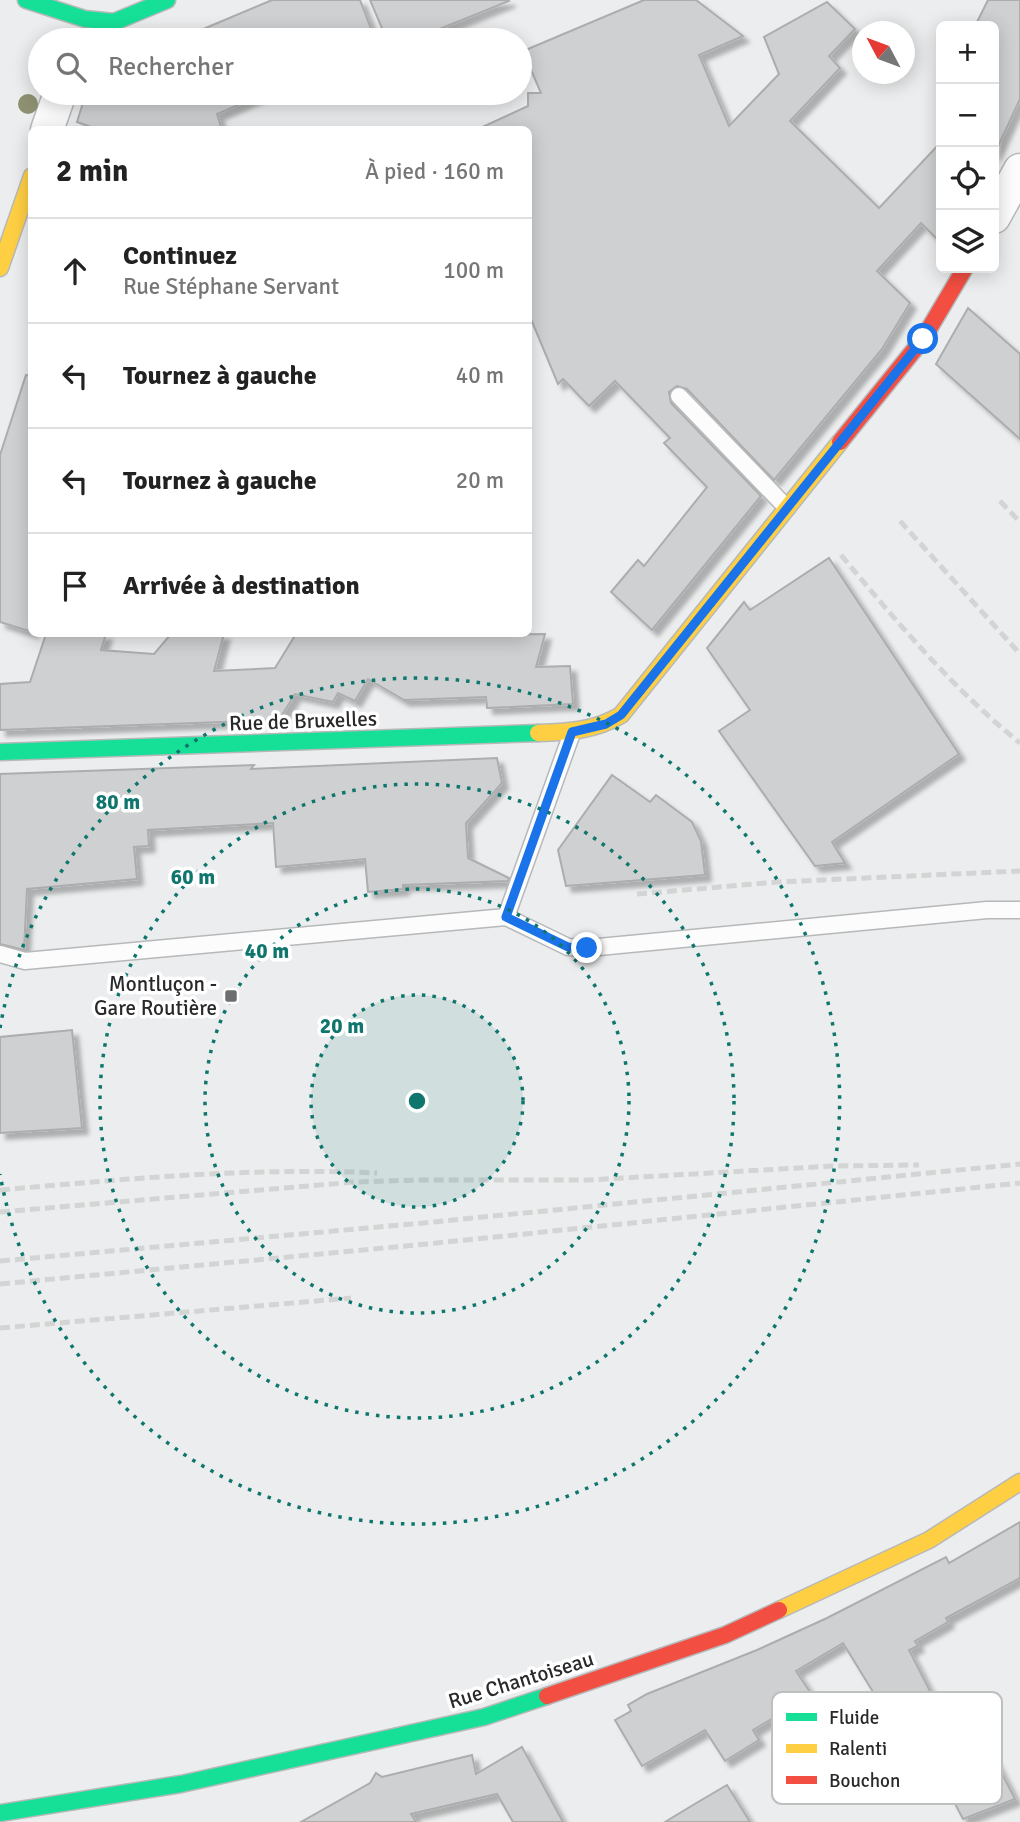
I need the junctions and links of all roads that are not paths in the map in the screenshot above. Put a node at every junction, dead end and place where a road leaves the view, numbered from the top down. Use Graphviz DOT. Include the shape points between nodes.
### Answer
graph roads {
  1 [pos="26,0"];
  2 [pos="167,0"];
  3 [pos="85,20"];
  4 [pos="56,105"];
  5 [pos="48,126"];
  6 [pos="1020,170"];
  7 [pos="28,188"];
  8 [pos="998,210"];
  9 [pos="0,268"];
  10 [pos="962,273"];
  11 [pos="679,396"];
  12 [pos="787,508"];
  13 [pos="572,732"];
  14 [pos="0,752"];
  15 [pos="1020,910"];
  16 [pos="506,917"];
  17 [pos="0,954"];
  18 [pos="1020,1482"];
  19 [pos="0,1813"];
  1 -- 3 [label="street"];
  2 -- 3 [label="street" via="114,22"];
  4 -- 5 [label="street"];
  6 -- 8 [label="street"];
  7 -- 9 [label="street"];
  10 -- 12 [label="street" via="923,339"];
  11 -- 12 [label="lane"];
  12 -- 13 [label="street, Rue de Bruxelles" via="621,715 606,724"];
  13 -- 14 [label="street, Rue de Bruxelles"];
  13 -- 16 [label="lane"];
  15 -- 16 [label="lane" via="587,948 568,947"];
  16 -- 17 [label="lane" via="24,961"];
  18 -- 19 [label="street, Rue Chantoiseau" via="929,1540 725,1635 484,1717 181,1784"];
}
